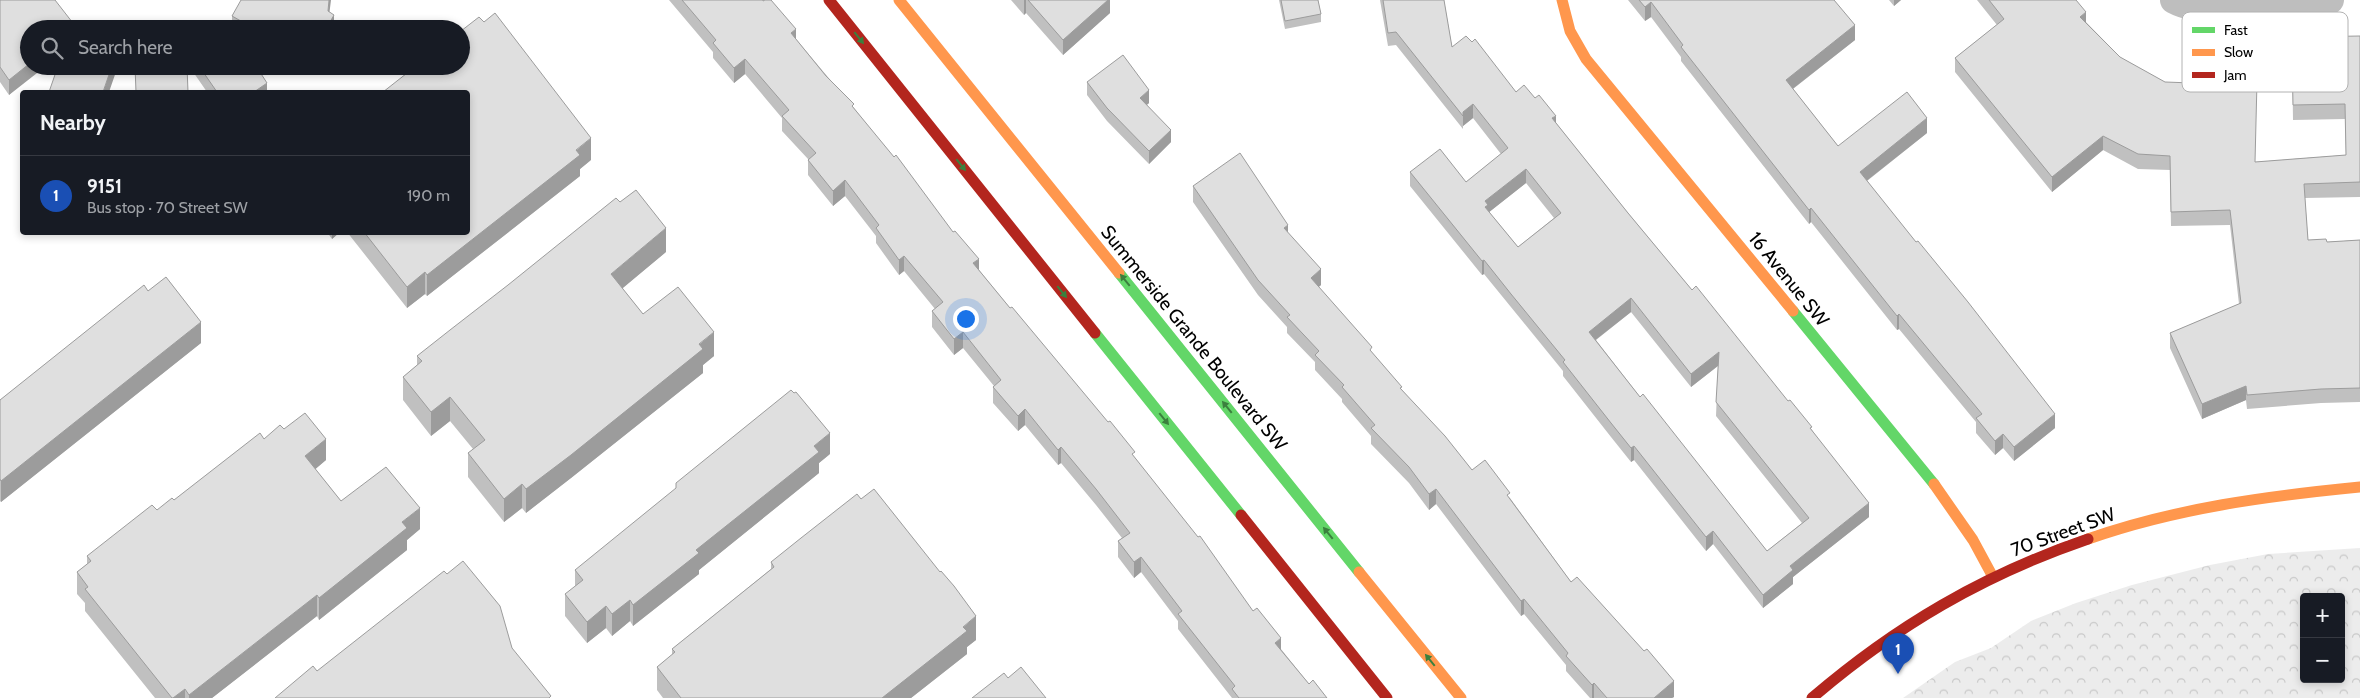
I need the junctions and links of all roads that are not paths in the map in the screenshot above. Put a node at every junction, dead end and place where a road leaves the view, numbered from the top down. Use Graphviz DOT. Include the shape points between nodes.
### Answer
graph roads {
  1 [pos="829,0"];
  2 [pos="899,0"];
  3 [pos="2330,0"];
  4 [pos="1562,1"];
  5 [pos="2180,3"];
  6 [pos="2360,487"];
  7 [pos="1993,577"];
  8 [pos="1386,698"];
  9 [pos="1461,698"];
  10 [pos="1812,698"];
  1 -- 8 [label="street, one-way"];
  9 -- 2 [label="street, Summerside Grande Boulevard SW, one-way"];
  3 -- 5 [label="street" via="2234,10 2205,10"];
  4 -- 7 [label="street, 16 Avenue SW" via="1570,34 1586,59 1943,495 1974,540"];
  6 -- 7 [label="street, 70 Street SW" via="2294,492 2160,518 2100,535"];
  7 -- 10 [label="street, 70 Street SW" via="1907,625"];
}
